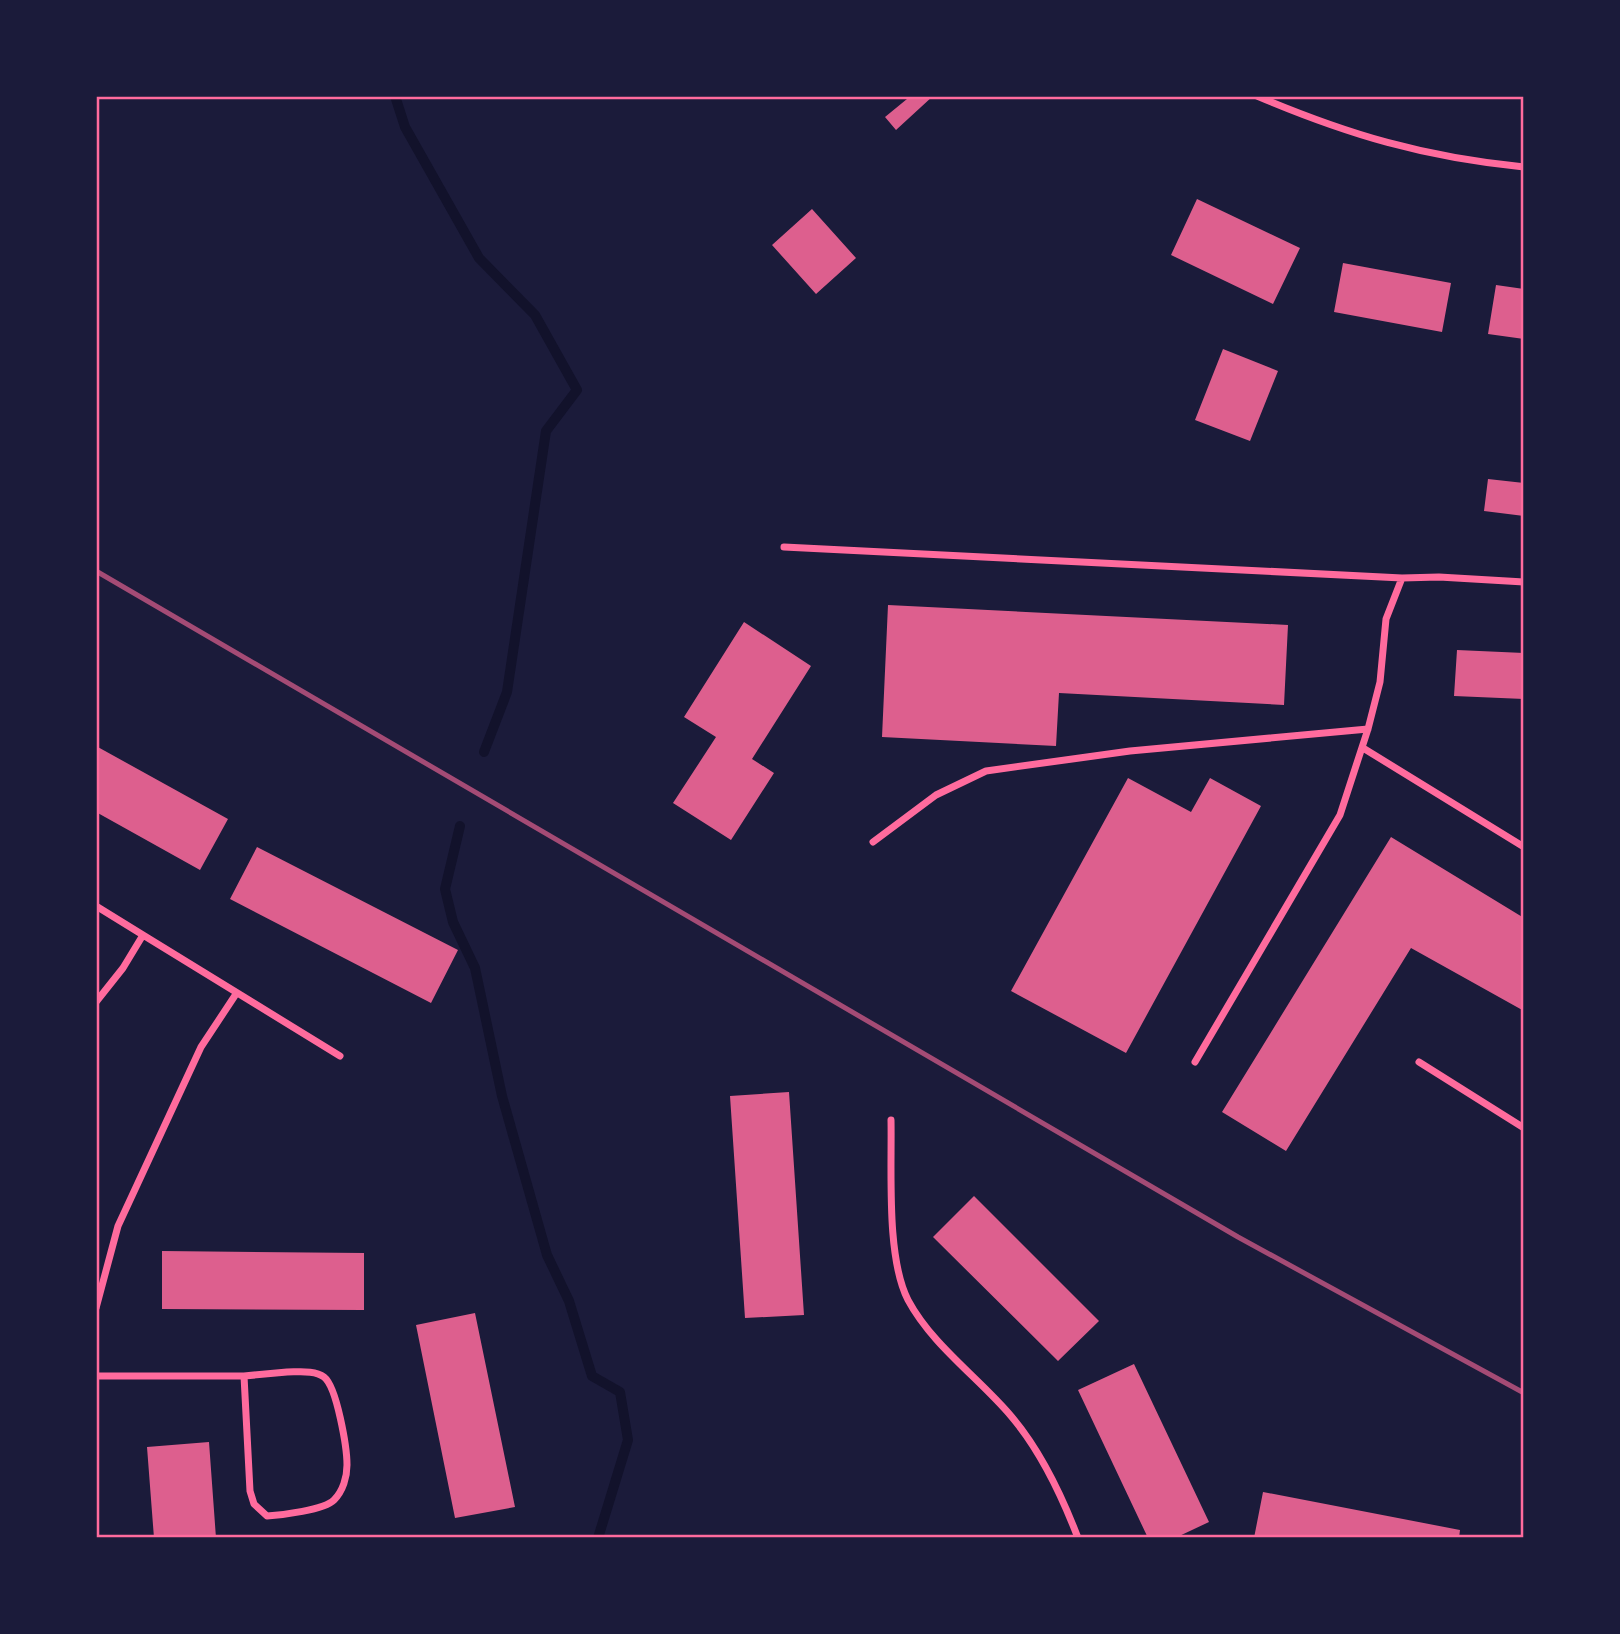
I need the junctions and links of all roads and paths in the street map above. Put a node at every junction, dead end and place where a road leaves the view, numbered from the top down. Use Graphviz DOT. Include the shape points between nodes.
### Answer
graph roads {
  1 [pos="1257,96"];
  2 [pos="1524,167"];
  3 [pos="784,547"];
  4 [pos="1402,578"];
  5 [pos="1524,582"];
  6 [pos="1368,729"];
  7 [pos="1363,748"];
  8 [pos="873,842"];
  9 [pos="1524,848"];
  10 [pos="96,906"];
  11 [pos="143,935"];
  12 [pos="236,994"];
  13 [pos="96,1002"];
  14 [pos="340,1056"];
  15 [pos="1195,1062"];
  16 [pos="1419,1062"];
  17 [pos="891,1120"];
  18 [pos="1524,1128"];
  19 [pos="96,1308"];
  20 [pos="96,1376"];
  21 [pos="244,1376"];
  22 [pos="1078,1538"];
  1 -- 2 [label="street" via="1330,127 1416,152"];
  3 -- 4 [label="street"];
  4 -- 5 [label="street"];
  4 -- 6 [label="street" via="1386,619 1380,682"];
  6 -- 7 [label="street"];
  6 -- 8 [label="street" via="1130,751 986,771 936,795"];
  7 -- 9 [label="street"];
  7 -- 15 [label="street" via="1340,815"];
  10 -- 11 [label="street"];
  11 -- 12 [label="street"];
  11 -- 13 [label="street"];
  12 -- 14 [label="street"];
  12 -- 19 [label="street" via="201,1047 118,1226"];
  16 -- 18 [label="street"];
  17 -- 22 [label="street" via="895,1258 908,1299 929,1329 1013,1418 1068,1510"];
  20 -- 21 [label="street"];
  21 -- 21 [label="street" via="313,1373 324,1377 334,1390 347,1465 344,1486 333,1502 267,1516 254,1504"];
}
